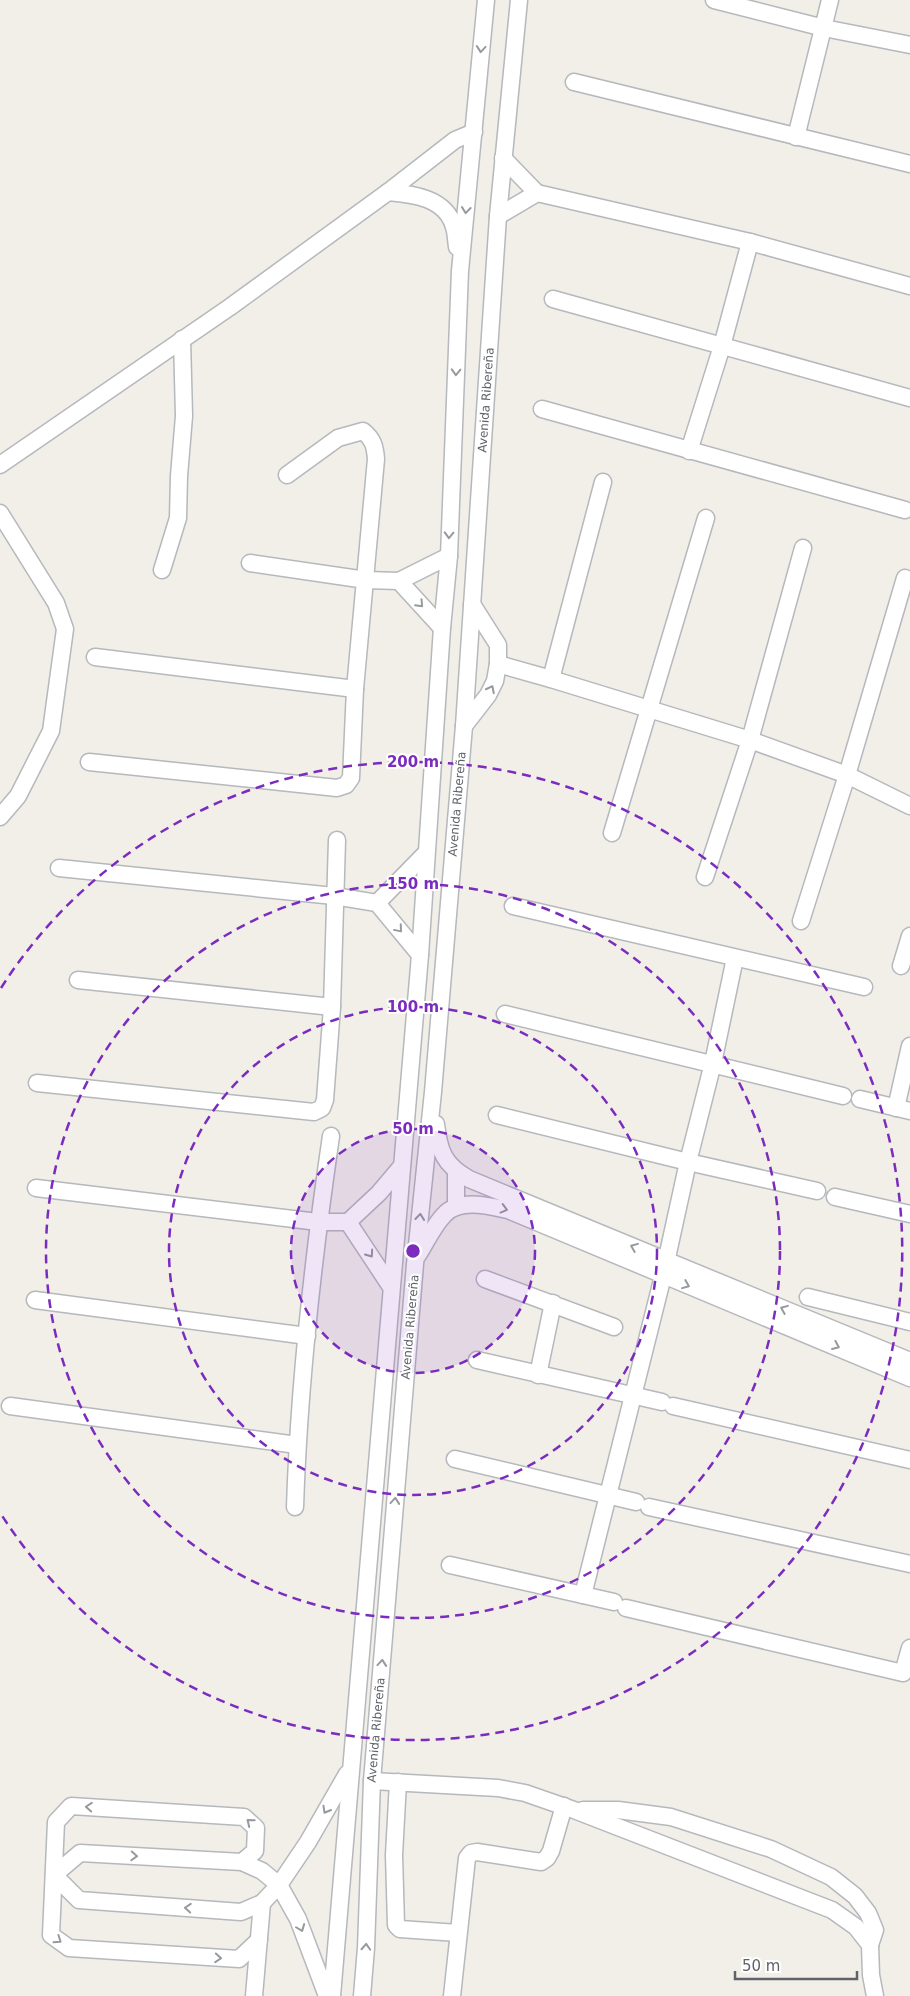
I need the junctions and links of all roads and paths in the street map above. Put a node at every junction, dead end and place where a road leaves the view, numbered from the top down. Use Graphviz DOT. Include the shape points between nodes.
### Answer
graph roads {
  1 [pos="486,0"];
  2 [pos="519,0"];
  3 [pos="714,0"];
  4 [pos="830,0"];
  5 [pos="824,28"];
  6 [pos="910,45"];
  7 [pos="574,82"];
  8 [pos="474,132"];
  9 [pos="796,137"];
  10 [pos="502,158"];
  11 [pos="910,164"];
  12 [pos="388,192"];
  13 [pos="536,193"];
  14 [pos="498,216"];
  15 [pos="750,242"];
  16 [pos="460,272"];
  17 [pos="910,286"];
  18 [pos="553,299"];
  19 [pos="182,339"];
  20 [pos="722,346"];
  21 [pos="910,398"];
  22 [pos="542,409"];
  23 [pos="689,451"];
  24 [pos="0,465"];
  25 [pos="287,475"];
  26 [pos="603,482"];
  27 [pos="905,510"];
  28 [pos="0,513"];
  29 [pos="706,518"];
  30 [pos="803,548"];
  31 [pos="448,556"];
  32 [pos="250,563"];
  33 [pos="162,570"];
  34 [pos="905,578"];
  35 [pos="366,580"];
  36 [pos="399,581"];
  37 [pos="472,604"];
  38 [pos="442,628"];
  39 [pos="95,657"];
  40 [pos="498,664"];
  41 [pos="551,678"];
  42 [pos="355,689"];
  43 [pos="650,708"];
  44 [pos="464,726"];
  45 [pos="750,740"];
  46 [pos="90,762"];
  47 [pos="847,775"];
  48 [pos="910,806"];
  49 [pos="0,817"];
  50 [pos="612,833"];
  51 [pos="337,840"];
  52 [pos="426,853"];
  53 [pos="59,868"];
  54 [pos="705,877"];
  55 [pos="334,896"];
  56 [pos="377,903"];
  57 [pos="513,906"];
  58 [pos="801,920"];
  59 [pos="910,936"];
  60 [pos="420,955"];
  61 [pos="735,958"];
  62 [pos="901,966"];
  63 [pos="78,980"];
  64 [pos="864,987"];
  65 [pos="332,1007"];
  66 [pos="505,1014"];
  67 [pos="910,1046"];
  68 [pos="713,1063"];
  69 [pos="37,1083"];
  70 [pos="433,1092"];
  71 [pos="843,1096"];
  72 [pos="860,1100"];
  73 [pos="903,1110"];
  74 [pos="497,1116"];
  75 [pos="331,1136"];
  76 [pos="688,1162"];
  77 [pos="401,1167"];
  78 [pos="456,1172"];
  79 [pos="36,1188"];
  80 [pos="816,1192"];
  81 [pos="835,1197"];
  82 [pos="456,1207"];
  83 [pos="910,1214"];
  84 [pos="318,1222"];
  85 [pos="348,1222"];
  86 [pos="415,1259"];
  87 [pos="665,1268"];
  88 [pos="485,1279"];
  89 [pos="391,1287"];
  90 [pos="808,1297"];
  91 [pos="35,1300"];
  92 [pos="553,1303"];
  93 [pos="910,1322"];
  94 [pos="614,1327"];
  95 [pos="307,1336"];
  96 [pos="477,1360"];
  97 [pos="910,1361"];
  98 [pos="538,1374"];
  99 [pos="910,1378"];
  100 [pos="633,1395"];
  101 [pos="10,1406"];
  102 [pos="297,1445"];
  103 [pos="455,1458"];
  104 [pos="910,1460"];
  105 [pos="609,1496"];
  106 [pos="295,1507"];
  107 [pos="910,1564"];
  108 [pos="450,1565"];
  109 [pos="583,1595"];
  110 [pos="910,1648"];
  111 [pos="907,1674"];
  112 [pos="350,1768"];
  113 [pos="372,1781"];
  114 [pos="398,1782"];
  115 [pos="569,1808"];
  116 [pos="242,1862"];
  117 [pos="54,1875"];
  118 [pos="279,1885"];
  119 [pos="262,1903"];
  120 [pos="458,1933"];
  121 [pos="259,1940"];
  122 [pos="870,1945"];
  123 [pos="254,1996"];
  124 [pos="327,1996"];
  125 [pos="332,1996"];
  126 [pos="362,1996"];
  127 [pos="452,1996"];
  128 [pos="875,1996"];
  1 -- 8 [label="street, Avenida Ribereña, one-way"];
  2 -- 10 [label="street, Avenida Ribereña"];
  3 -- 5 [label="street"];
  4 -- 5 [label="street"];
  5 -- 6 [label="street"];
  5 -- 9 [label="street"];
  7 -- 9 [label="street"];
  8 -- 12 [label="street" via="455,140"];
  8 -- 16 [label="street, Avenida Ribereña, one-way"];
  9 -- 11 [label="street"];
  10 -- 13 [label="street"];
  10 -- 14 [label="street, Avenida Ribereña"];
  12 -- 16 [label="street" via="410,193 444,209 454,226"];
  12 -- 19 [label="street"];
  13 -- 14 [label="street"];
  13 -- 15 [label="street"];
  14 -- 37 [label="street, Avenida Ribereña"];
  15 -- 17 [label="street"];
  15 -- 20 [label="street"];
  16 -- 31 [label="street, Avenida Ribereña, one-way"];
  18 -- 20 [label="street"];
  19 -- 24 [label="street"];
  19 -- 33 [label="street" via="184,416 178,518"];
  20 -- 21 [label="street"];
  20 -- 23 [label="street"];
  22 -- 23 [label="street"];
  23 -- 27 [label="street"];
  25 -- 35 [label="street" via="338,438 363,431 371,438 376,459"];
  26 -- 41 [label="street"];
  28 -- 49 [label="street" via="56,603 65,629 51,731 18,796"];
  29 -- 43 [label="street"];
  30 -- 45 [label="street"];
  31 -- 36 [label="street"];
  31 -- 38 [label="street, Avenida Ribereña"];
  32 -- 35 [label="street"];
  34 -- 47 [label="street"];
  35 -- 36 [label="street"];
  35 -- 42 [label="street"];
  36 -- 38 [label="street, one-way"];
  37 -- 40 [label="street" via="498,645"];
  37 -- 44 [label="street, Avenida Ribereña"];
  38 -- 52 [label="street, Avenida Ribereña"];
  39 -- 42 [label="street"];
  40 -- 41 [label="street"];
  44 -- 40 [label="street, one-way" via="488,695"];
  41 -- 43 [label="street"];
  42 -- 46 [label="street" via="351,778 346,786 337,788"];
  43 -- 45 [label="street"];
  43 -- 50 [label="street"];
  44 -- 70 [label="street, Avenida Ribereña"];
  45 -- 47 [label="street"];
  45 -- 54 [label="street"];
  47 -- 48 [label="street"];
  47 -- 58 [label="street"];
  51 -- 55 [label="street"];
  52 -- 56 [label="street"];
  52 -- 60 [label="street, Avenida Ribereña"];
  53 -- 55 [label="street"];
  55 -- 56 [label="street"];
  55 -- 65 [label="street"];
  56 -- 60 [label="street, one-way"];
  57 -- 61 [label="street"];
  59 -- 62 [label="street"];
  60 -- 77 [label="street, Avenida Ribereña"];
  61 -- 64 [label="street"];
  61 -- 68 [label="street"];
  63 -- 65 [label="street"];
  65 -- 69 [label="street" via="324,1100 322,1108 314,1112"];
  66 -- 68 [label="street"];
  67 -- 73 [label="street"];
  68 -- 71 [label="street"];
  68 -- 76 [label="street"];
  70 -- 78 [label="street" via="438,1142 443,1157"];
  86 -- 70 [label="street, Avenida Ribereña, one-way"];
  72 -- 73 [label="street"];
  74 -- 76 [label="street"];
  75 -- 84 [label="street"];
  76 -- 80 [label="street"];
  76 -- 87 [label="street"];
  77 -- 85 [label="street"];
  77 -- 89 [label="street, Avenida Ribereña"];
  78 -- 82 [label="street"];
  87 -- 78 [label="street, one-way"];
  79 -- 84 [label="street"];
  81 -- 83 [label="street"];
  82 -- 86 [label="street" via="444,1214"];
  82 -- 87 [label="street, one-way" via="485,1205 508,1210"];
  84 -- 85 [label="street"];
  84 -- 95 [label="street"];
  85 -- 89 [label="street, one-way"];
  113 -- 86 [label="street, Avenida Ribereña, one-way"];
  97 -- 87 [label="street, one-way"];
  87 -- 99 [label="street, one-way"];
  87 -- 100 [label="street"];
  88 -- 92 [label="street"];
  89 -- 112 [label="street, Avenida Ribereña"];
  90 -- 93 [label="street"];
  91 -- 95 [label="street"];
  92 -- 94 [label="street"];
  92 -- 98 [label="street"];
  95 -- 102 [label="street"];
  96 -- 98 [label="street"];
  98 -- 100 [label="street"];
  100 -- 104 [label="street"];
  100 -- 105 [label="street"];
  101 -- 102 [label="street"];
  102 -- 106 [label="street"];
  103 -- 105 [label="street"];
  105 -- 107 [label="street"];
  105 -- 109 [label="street"];
  108 -- 109 [label="street"];
  109 -- 111 [label="street"];
  110 -- 111 [label="street"];
  112 -- 118 [label="street, one-way"];
  112 -- 125 [label="street, Avenida Ribereña"];
  113 -- 114 [label="street"];
  126 -- 113 [label="street, Avenida Ribereña, one-way"];
  114 -- 115 [label="street" via="498,1788 525,1793"];
  114 -- 120 [label="street" via="394,1855 396,1925 400,1929"];
  115 -- 120 [label="street" via="551,1851 541,1862 471,1852 467,1858"];
  115 -- 122 [label="street" via="832,1910 856,1927"];
  115 -- 122 [label="street" via="671,1817 771,1849 831,1877 856,1896 875,1930"];
  117 -- 116 [label="street, one-way" via="80,1853"];
  116 -- 117 [label="street, one-way" via="255,1852 256,1828 244,1817 72,1806 56,1822"];
  116 -- 118 [label="street" via="262,1871"];
  119 -- 117 [label="street, one-way" via="241,1912 79,1900"];
  117 -- 121 [label="street, one-way" via="51,1936 70,1948 239,1959"];
  118 -- 119 [label="street"];
  118 -- 124 [label="street, one-way" via="298,1919"];
  119 -- 121 [label="street"];
  120 -- 127 [label="street"];
  121 -- 123 [label="street"];
  122 -- 128 [label="street"];
}
